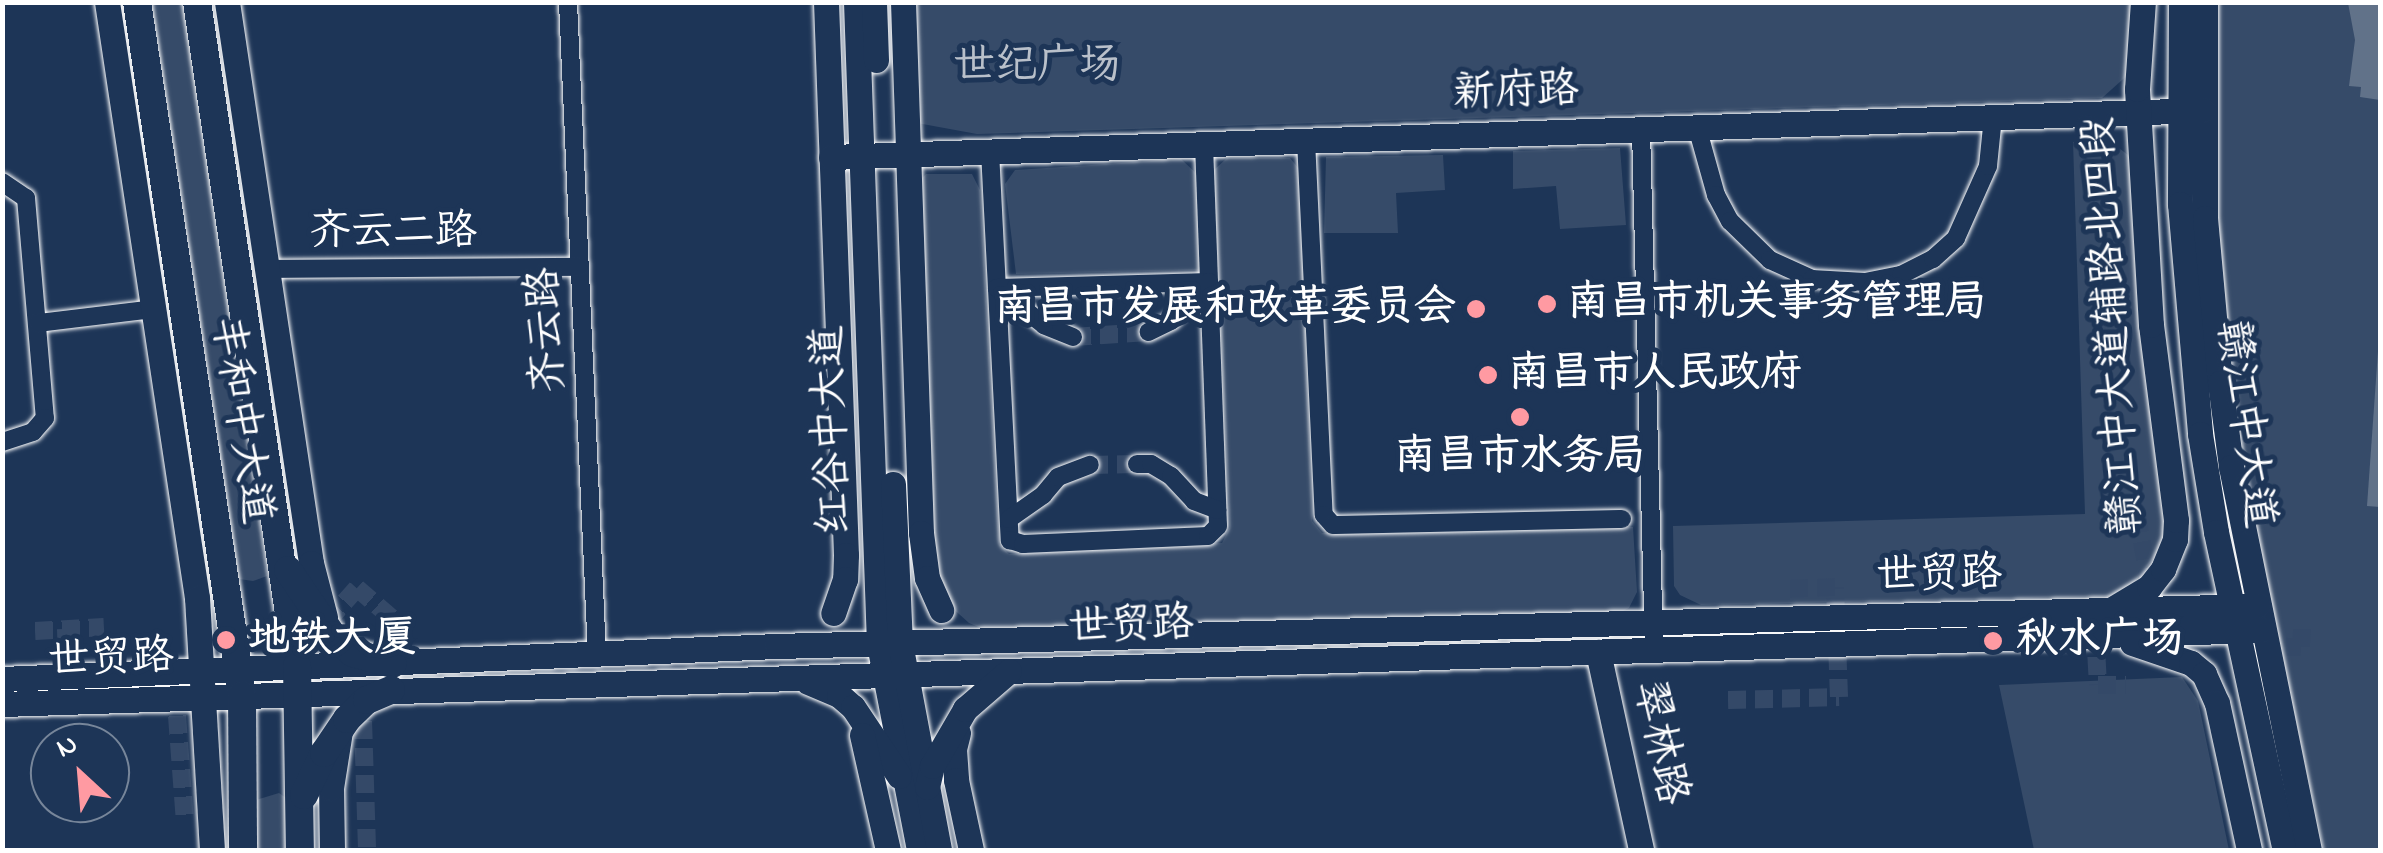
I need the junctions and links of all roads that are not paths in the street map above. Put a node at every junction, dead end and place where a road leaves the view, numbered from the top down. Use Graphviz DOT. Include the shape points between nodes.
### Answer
graph roads {
  1 [pos="107,2"];
  2 [pos="137,2"];
  3 [pos="197,2"];
  4 [pos="227,2"];
  5 [pos="568,2"];
  6 [pos="826,2"];
  7 [pos="856,2"];
  8 [pos="874,2"];
  9 [pos="903,2"];
  10 [pos="2143,2"];
  11 [pos="2180,2"];
  12 [pos="2205,2"];
  13 [pos="2191,110"];
  14 [pos="2139,112"];
  15 [pos="1993,117"];
  16 [pos="1696,127"];
  17 [pos="1640,129"];
  18 [pos="1306,140"];
  19 [pos="1204,144"];
  20 [pos="990,151"];
  21 [pos="908,154"];
  22 [pos="872,155"];
  23 [pos="831,156"];
  24 [pos="2,182"];
  25 [pos="580,267"];
  26 [pos="267,268"];
  27 [pos="1209,282"];
  28 [pos="997,288"];
  29 [pos="154,308"];
  30 [pos="38,323"];
  31 [pos="1148,332"];
  32 [pos="1073,336"];
  33 [pos="2,442"];
  34 [pos="1136,464"];
  35 [pos="1090,465"];
  36 [pos="1217,510"];
  37 [pos="1009,519"];
  38 [pos="1622,519"];
  39 [pos="885,523"];
  40 [pos="280,557"];
  41 [pos="942,610"];
  42 [pos="833,614"];
  43 [pos="2247,618"];
  44 [pos="1653,620"];
  45 [pos="2101,624"];
  46 [pos="332,635"];
  47 [pos="1005,641"];
  48 [pos="889,644"];
  49 [pos="791,646"];
  50 [pos="1654,650"];
  51 [pos="1598,652"];
  52 [pos="597,655"];
  53 [pos="238,666"];
  54 [pos="202,668"];
  55 [pos="1009,670"];
  56 [pos="894,674"];
  57 [pos="392,677"];
  58 [pos="784,678"];
  59 [pos="297,679"];
  60 [pos="2,680"];
  61 [pos="242,695"];
  62 [pos="206,696"];
  63 [pos="2,704"];
  64 [pos="853,707"];
  65 [pos="965,708"];
  66 [pos="340,730"];
  67 [pos="916,788"];
  68 [pos="300,806"];
  69 [pos="212,850"];
  70 [pos="243,850"];
  71 [pos="300,850"];
  72 [pos="332,850"];
  73 [pos="888,850"];
  74 [pos="919,850"];
  75 [pos="939,850"];
  76 [pos="971,850"];
  77 [pos="1641,850"];
  78 [pos="2249,850"];
  79 [pos="2285,850"];
  80 [pos="2309,850"];
  1 -- 29 [label="main road"];
  2 -- 53 [label="main road, 丰和中大道"];
  3 -- 40 [label="main road, 丰和中大道"];
  4 -- 26 [label="main road"];
  5 -- 25 [label="street, 齐云路"];
  6 -- 23 [label="main road"];
  7 -- 22 [label="main road, 红谷中大道"];
  8 -- 22 [label="main road, 红谷中大道"];
  9 -- 21 [label="main road"];
  10 -- 14 [label="main road, 赣江中大道辅路北四段"];
  11 -- 13 [label="main road, 赣江中大道"];
  12 -- 13 [label="main road, 赣江中大道"];
  13 -- 14 [label="main road, 新府路"];
  13 -- 43 [label="main road, 赣江中大道" via="2180,204 2198,416"];
  14 -- 15 [label="main road, 新府路"];
  14 -- 45 [label="main road, 赣江中大道辅路北四段" via="2151,325 2175,539 2148,587"];
  15 -- 16 [label="main road, 新府路"];
  15 -- 16 [label="street" via="1988,166 1956,238 1933,260 1902,275 1852,283 1785,268 1730,221"];
  16 -- 17 [label="main road, 新府路"];
  17 -- 18 [label="main road, 新府路"];
  17 -- 44 [label="street"];
  18 -- 19 [label="main road, 新府路"];
  18 -- 38 [label="street" via="1324,515 1333,525"];
  19 -- 20 [label="main road, 新府路"];
  19 -- 27 [label="street"];
  20 -- 21 [label="main road, 新府路"];
  20 -- 28 [label="street"];
  21 -- 22 [label="main road, 新府路"];
  21 -- 41 [label="main road" via="921,534 927,578"];
  22 -- 23 [label="main road, 新府路"];
  22 -- 39 [label="main road, 红谷中大道"];
  23 -- 42 [label="main road" via="846,555"];
  24 -- 30 [label="street" via="26,198"];
  25 -- 26 [label="street, 齐云二路"];
  25 -- 52 [label="street, 齐云路"];
  26 -- 46 [label="main road" via="311,563"];
  27 -- 28 [label="street"];
  27 -- 31 [label="street" via="1171,321"];
  27 -- 36 [label="street"];
  28 -- 32 [label="street" via="1044,325"];
  28 -- 37 [label="street"];
  29 -- 30 [label="street"];
  29 -- 54 [label="main road"];
  30 -- 33 [label="street" via="45,418 34,432"];
  34 -- 36 [label="street" via="1151,464 1194,501"];
  35 -- 37 [label="street" via="1058,478"];
  36 -- 37 [label="street" via="1218,526 1208,536 1023,544 1010,540"];
  39 -- 41 [label="main road"];
  39 -- 42 [label="main road" via="868,564"];
  39 -- 48 [label="main road, 红谷中大道"];
  40 -- 46 [label="main road"];
  40 -- 59 [label="main road, 丰和中大道"];
  41 -- 47 [label="main road" via="975,635"];
  42 -- 49 [label="main road"];
  43 -- 45 [label="main road, 世贸路"];
  43 -- 79 [label="main road, 赣江中大道"];
  43 -- 80 [label="main road, 赣江中大道"];
  44 -- 45 [label="main road, 世贸路"];
  44 -- 47 [label="main road, 世贸路"];
  44 -- 50 [label="street"];
  45 -- 50 [label="main road, 世贸路"];
  45 -- 78 [label="main road" via="2191,662 2204,674 2217,703"];
  46 -- 57 [label="main road"];
  47 -- 48 [label="main road, 世贸路"];
  48 -- 49 [label="main road, 世贸路"];
  48 -- 56 [label="main road, 红谷中大道"];
  49 -- 52 [label="main road, 世贸路"];
  50 -- 51 [label="main road, 世贸路"];
  51 -- 55 [label="main road, 世贸路"];
  51 -- 77 [label="main road, 翠林路"];
  52 -- 57 [label="main road, 世贸路"];
  53 -- 54 [label="main road, 世贸路"];
  53 -- 59 [label="main road, 世贸路"];
  53 -- 61 [label="main road, 丰和中大道"];
  54 -- 60 [label="main road, 世贸路"];
  54 -- 62 [label="main road"];
  55 -- 56 [label="main road, 世贸路"];
  55 -- 65 [label="main road"];
  56 -- 58 [label="main road, 世贸路"];
  56 -- 67 [label="main road, 红谷中大道"];
  57 -- 58 [label="main road, 世贸路"];
  57 -- 59 [label="main road, 世贸路"];
  57 -- 66 [label="main road"];
  58 -- 64 [label="main road" via="820,685"];
  59 -- 61 [label="main road, 世贸路"];
  59 -- 68 [label="main road, 丰和中大道"];
  61 -- 62 [label="main road, 世贸路"];
  61 -- 70 [label="main road, 丰和中大道"];
  62 -- 63 [label="main road, 世贸路"];
  62 -- 69 [label="main road"];
  64 -- 67 [label="main road"];
  64 -- 73 [label="main road"];
  65 -- 67 [label="main road"];
  65 -- 76 [label="main road" via="954,749"];
  66 -- 68 [label="main road"];
  66 -- 72 [label="main road" via="331,788"];
  67 -- 74 [label="main road, 红谷中大道"];
  67 -- 75 [label="main road, 红谷中大道"];
  68 -- 71 [label="main road, 丰和中大道"];
}
